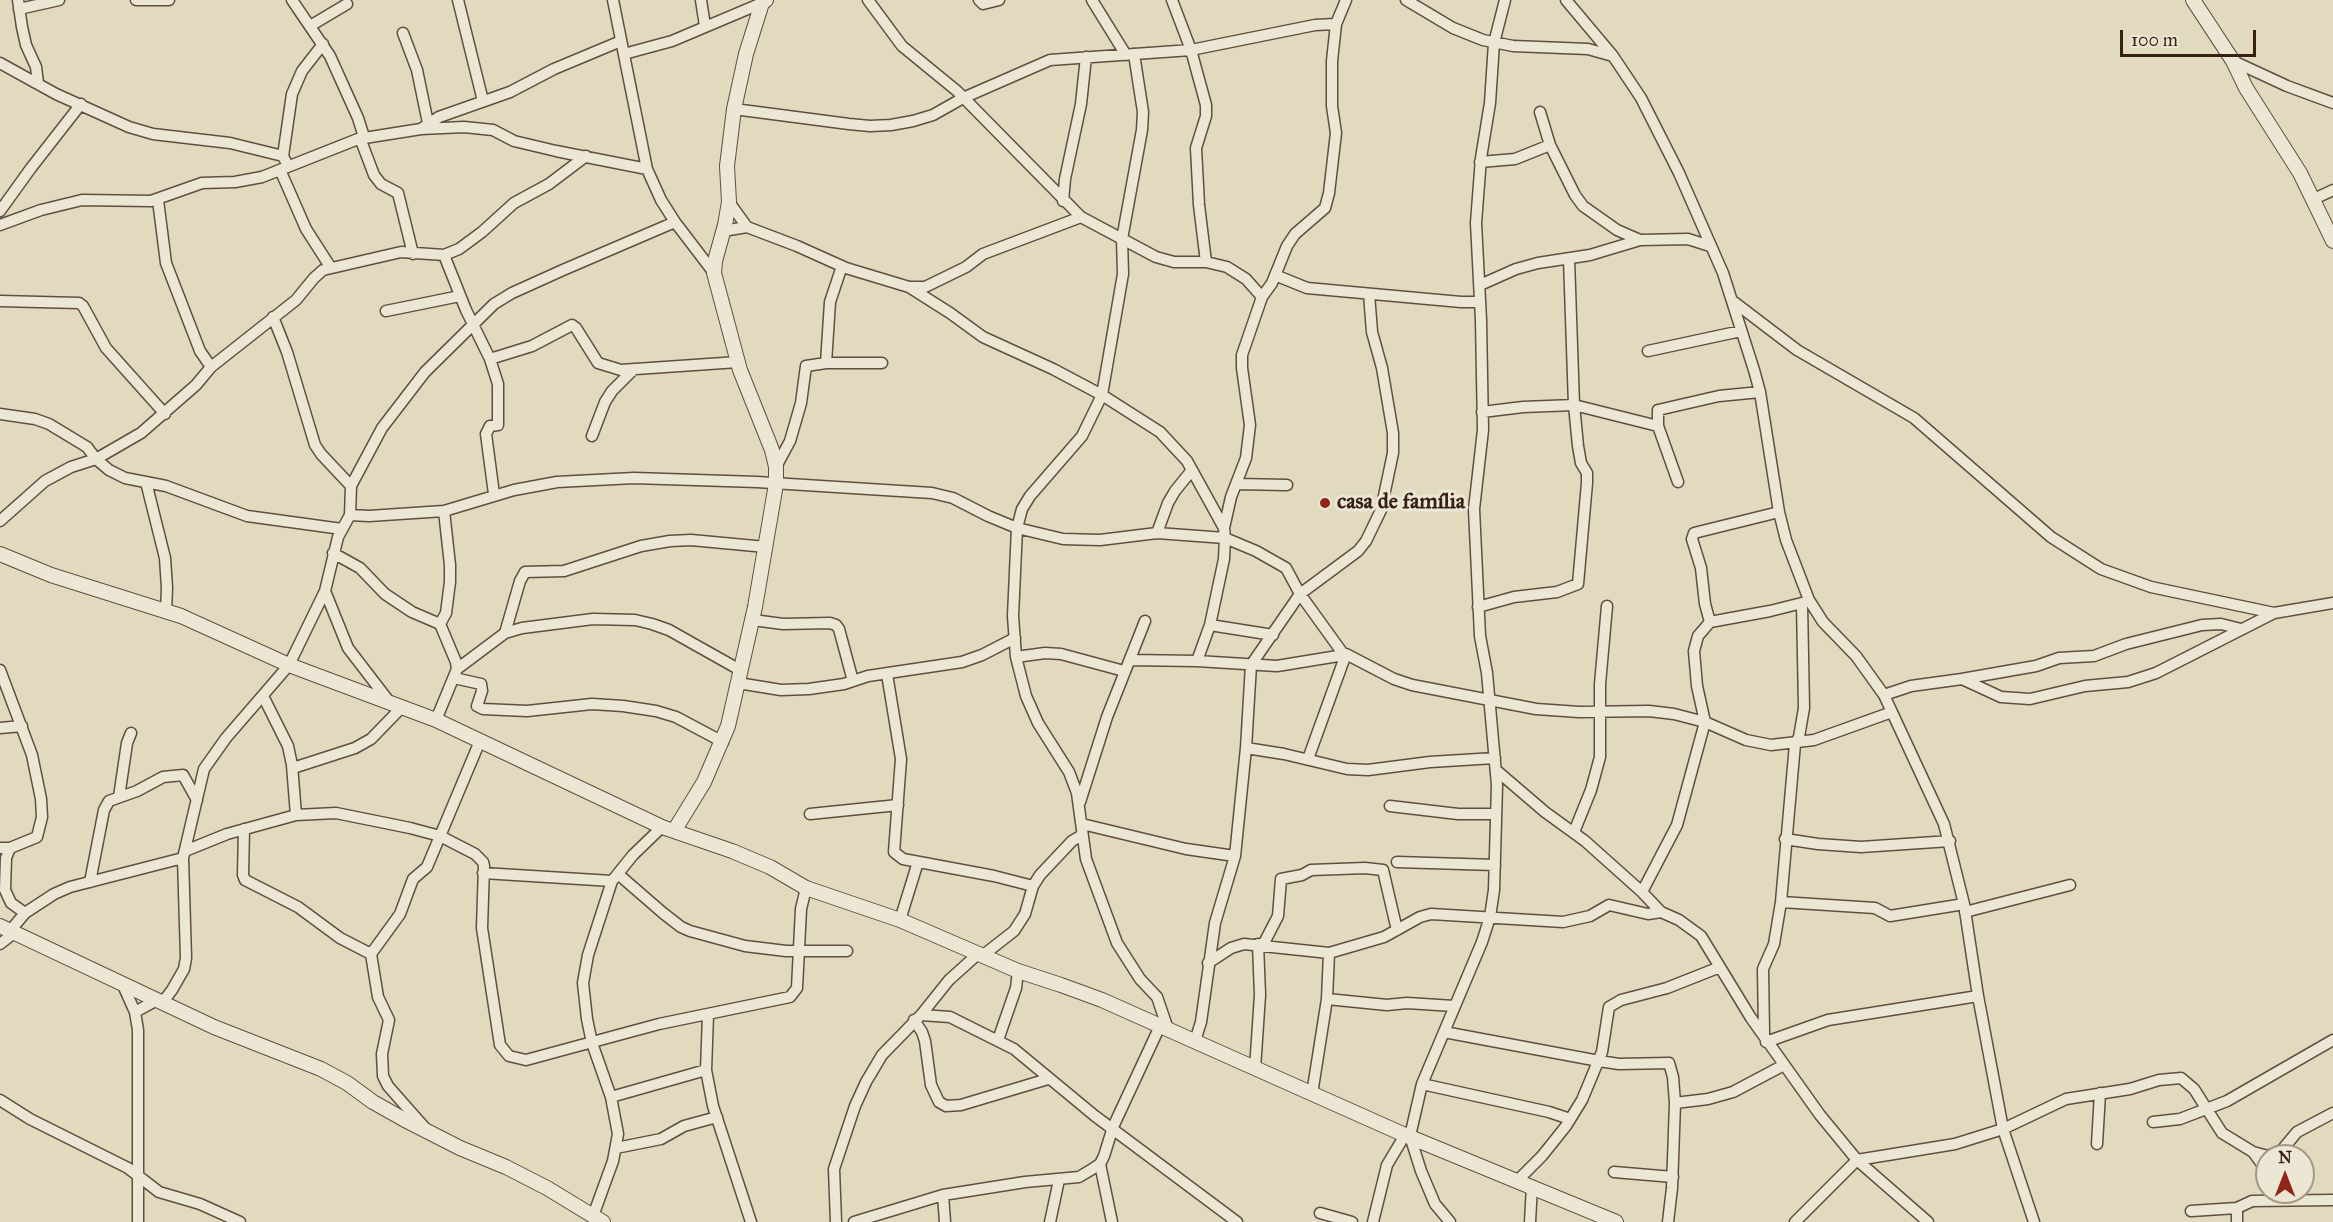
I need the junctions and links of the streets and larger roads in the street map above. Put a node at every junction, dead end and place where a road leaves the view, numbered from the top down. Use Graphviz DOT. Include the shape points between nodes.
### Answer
graph roads {
  1 [pos="58,0"];
  2 [pos="136,0"];
  3 [pos="169,0"];
  4 [pos="292,0"];
  5 [pos="459,0"];
  6 [pos="613,0"];
  7 [pos="701,0"];
  8 [pos="868,0"];
  9 [pos="979,0"];
  10 [pos="999,0"];
  11 [pos="1092,0"];
  12 [pos="1172,0"];
  13 [pos="1346,0"];
  14 [pos="1406,0"];
  15 [pos="1505,0"];
  16 [pos="1566,0"];
  17 [pos="2193,0"];
  18 [pos="764,2"];
  19 [pos="347,4"];
  20 [pos="18,5"];
  21 [pos="1336,24"];
  22 [pos="310,26"];
  23 [pos="705,26"];
  24 [pos="403,33"];
  25 [pos="621,41"];
  26 [pos="1494,43"];
  27 [pos="323,44"];
  28 [pos="1191,50"];
  29 [pos="624,54"];
  30 [pos="1130,54"];
  31 [pos="1613,56"];
  32 [pos="1086,57"];
  33 [pos="2233,61"];
  34 [pos="0,63"];
  35 [pos="38,83"];
  36 [pos="963,98"];
  37 [pos="483,101"];
  38 [pos="2333,103"];
  39 [pos="81,104"];
  40 [pos="734,109"];
  41 [pos="1540,112"];
  42 [pos="441,123"];
  43 [pos="424,126"];
  44 [pos="362,138"];
  45 [pos="1550,145"];
  46 [pos="284,156"];
  47 [pos="585,156"];
  48 [pos="1480,162"];
  49 [pos="284,169"];
  50 [pos="648,169"];
  51 [pos="2333,190"];
  52 [pos="2314,199"];
  53 [pos="158,200"];
  54 [pos="1063,201"];
  55 [pos="729,202"];
  56 [pos="0,211"];
  57 [pos="1081,217"];
  58 [pos="1700,221"];
  59 [pos="675,222"];
  60 [pos="0,225"];
  61 [pos="747,227"];
  62 [pos="1617,230"];
  63 [pos="723,231"];
  64 [pos="1122,239"];
  65 [pos="1688,239"];
  66 [pos="1640,240"];
  67 [pos="2333,241"];
  68 [pos="1710,246"];
  69 [pos="1613,249"];
  70 [pos="413,254"];
  71 [pos="444,255"];
  72 [pos="1569,260"];
  73 [pos="1206,262"];
  74 [pos="842,266"];
  75 [pos="331,268"];
  76 [pos="714,273"];
  77 [pos="1275,275"];
  78 [pos="1480,285"];
  79 [pos="909,287"];
  80 [pos="1369,294"];
  81 [pos="460,296"];
  82 [pos="1262,297"];
  83 [pos="0,301"];
  84 [pos="1480,302"];
  85 [pos="1734,302"];
  86 [pos="386,311"];
  87 [pos="273,317"];
  88 [pos="472,324"];
  89 [pos="1741,332"];
  90 [pos="1648,351"];
  91 [pos="490,360"];
  92 [pos="738,362"];
  93 [pos="826,363"];
  94 [pos="882,363"];
  95 [pos="211,367"];
  96 [pos="633,369"];
  97 [pos="1760,392"];
  98 [pos="1102,394"];
  99 [pos="1574,405"];
  100 [pos="1482,412"];
  101 [pos="0,414"];
  102 [pos="165,414"];
  103 [pos="1658,426"];
  104 [pos="592,436"];
  105 [pos="96,459"];
  106 [pos="776,467"];
  107 [pos="1192,470"];
  108 [pos="146,482"];
  109 [pos="1678,482"];
  110 [pos="776,484"];
  111 [pos="1237,484"];
  112 [pos="1287,485"];
  113 [pos="351,486"];
  114 [pos="494,494"];
  115 [pos="444,511"];
  116 [pos="1779,512"];
  117 [pos="350,515"];
  118 [pos="0,521"];
  119 [pos="1017,528"];
  120 [pos="342,529"];
  121 [pos="1157,533"];
  122 [pos="1225,533"];
  123 [pos="766,547"];
  124 [pos="333,553"];
  125 [pos="0,554"];
  126 [pos="326,591"];
  127 [pos="1300,594"];
  128 [pos="1805,602"];
  129 [pos="2333,603"];
  130 [pos="1607,606"];
  131 [pos="1478,607"];
  132 [pos="166,611"];
  133 [pos="2274,613"];
  134 [pos="753,620"];
  135 [pos="1145,621"];
  136 [pos="1710,622"];
  137 [pos="440,624"];
  138 [pos="1210,625"];
  139 [pos="2241,629"];
  140 [pos="505,633"];
  141 [pos="1274,635"];
  142 [pos="1015,638"];
  143 [pos="1345,655"];
  144 [pos="1016,657"];
  145 [pos="1130,660"];
  146 [pos="1197,661"];
  147 [pos="289,665"];
  148 [pos="1251,665"];
  149 [pos="0,670"];
  150 [pos="1124,670"];
  151 [pos="455,673"];
  152 [pos="887,674"];
  153 [pos="739,677"];
  154 [pos="1962,679"];
  155 [pos="853,681"];
  156 [pos="1884,694"];
  157 [pos="263,696"];
  158 [pos="1488,698"];
  159 [pos="388,700"];
  160 [pos="403,706"];
  161 [pos="1892,712"];
  162 [pos="1599,713"];
  163 [pos="436,720"];
  164 [pos="1705,722"];
  165 [pos="21,726"];
  166 [pos="0,728"];
  167 [pos="131,733"];
  168 [pos="480,741"];
  169 [pos="723,742"];
  170 [pos="1795,744"];
  171 [pos="1246,748"];
  172 [pos="1495,758"];
  173 [pos="1308,759"];
  174 [pos="292,768"];
  175 [pos="1496,770"];
  176 [pos="119,797"];
  177 [pos="196,800"];
  178 [pos="1080,802"];
  179 [pos="898,806"];
  180 [pos="1390,806"];
  181 [pos="810,814"];
  182 [pos="1496,814"];
  183 [pos="296,815"];
  184 [pos="668,829"];
  185 [pos="244,830"];
  186 [pos="1082,830"];
  187 [pos="1574,832"];
  188 [pos="440,836"];
  189 [pos="1785,839"];
  190 [pos="1950,841"];
  191 [pos="5,848"];
  192 [pos="184,854"];
  193 [pos="1234,856"];
  194 [pos="918,862"];
  195 [pos="1397,862"];
  196 [pos="1495,865"];
  197 [pos="483,873"];
  198 [pos="615,877"];
  199 [pos="90,882"];
  200 [pos="2070,885"];
  201 [pos="1033,886"];
  202 [pos="806,888"];
  203 [pos="1642,892"];
  204 [pos="1781,902"];
  205 [pos="1964,908"];
  206 [pos="1661,912"];
  207 [pos="25,913"];
  208 [pos="1490,917"];
  209 [pos="900,920"];
  210 [pos="8,930"];
  211 [pos="1397,930"];
  212 [pos="0,944"];
  213 [pos="1260,944"];
  214 [pos="798,951"];
  215 [pos="847,951"];
  216 [pos="1329,952"];
  217 [pos="371,954"];
  218 [pos="980,955"];
  219 [pos="1208,963"];
  220 [pos="1720,967"];
  221 [pos="1018,971"];
  222 [pos="122,983"];
  223 [pos="1977,996"];
  224 [pos="1327,999"];
  225 [pos="160,1002"];
  226 [pos="1454,1006"];
  227 [pos="135,1012"];
  228 [pos="708,1015"];
  229 [pos="917,1018"];
  230 [pos="1164,1027"];
  231 [pos="1444,1032"];
  232 [pos="1765,1038"];
  233 [pos="998,1040"];
  234 [pos="2333,1040"];
  235 [pos="1195,1041"];
  236 [pos="592,1043"];
  237 [pos="1599,1061"];
  238 [pos="1782,1066"];
  239 [pos="1255,1069"];
  240 [pos="705,1070"];
  241 [pos="1048,1078"];
  242 [pos="1422,1083"];
  243 [pos="2100,1093"];
  244 [pos="1312,1094"];
  245 [pos="611,1097"];
  246 [pos="0,1100"];
  247 [pos="1675,1103"];
  248 [pos="2206,1110"];
  249 [pos="2333,1113"];
  250 [pos="717,1118"];
  251 [pos="1570,1119"];
  252 [pos="2153,1122"];
  253 [pos="1113,1127"];
  254 [pos="427,1129"];
  255 [pos="2003,1130"];
  256 [pos="1408,1135"];
  257 [pos="2097,1144"];
  258 [pos="616,1148"];
  259 [pos="2253,1152"];
  260 [pos="2255,1155"];
  261 [pos="1857,1160"];
  262 [pos="1100,1164"];
  263 [pos="1614,1172"];
  264 [pos="137,1174"];
  265 [pos="1673,1177"];
  266 [pos="1059,1180"];
  267 [pos="1518,1180"];
  268 [pos="1532,1186"];
  269 [pos="943,1195"];
  270 [pos="2315,1199"];
  271 [pos="2255,1200"];
  272 [pos="2333,1200"];
  273 [pos="2237,1208"];
  274 [pos="2191,1211"];
  275 [pos="1320,1213"];
  276 [pos="592,1218"];
  277 [pos="1114,1220"];
  278 [pos="138,1222"];
  279 [pos="240,1222"];
  280 [pos="751,1222"];
  281 [pos="836,1222"];
  282 [pos="854,1222"];
  283 [pos="945,1222"];
  284 [pos="1050,1222"];
  285 [pos="1237,1222"];
  286 [pos="1352,1222"];
  287 [pos="1373,1222"];
  288 [pos="1450,1222"];
  289 [pos="1530,1222"];
  290 [pos="1616,1222"];
  291 [pos="1668,1222"];
  292 [pos="1795,1222"];
  293 [pos="1928,1222"];
  294 [pos="2034,1222"];
  295 [pos="2237,1222"];
  1 -- 20 [label="street"];
  2 -- 3 [label="street"];
  4 -- 22 [label="street"];
  5 -- 37 [label="street"];
  6 -- 25 [label="street"];
  7 -- 23 [label="street"];
  8 -- 36 [label="street" via="902,46"];
  9 -- 10 [label="street" via="983,4"];
  11 -- 30 [label="street"];
  12 -- 28 [label="street"];
  13 -- 21 [label="street"];
  14 -- 26 [label="street" via="1465,34"];
  15 -- 26 [label="street"];
  16 -- 31 [label="street"];
  17 -- 33 [label="street"];
  18 -- 23 [label="street"];
  18 -- 40 [label="street" via="746,54"];
  19 -- 22 [label="street"];
  20 -- 35 [label="street"];
  21 -- 28 [label="street"];
  21 -- 77 [label="street" via="1332,61 1336,133 1329,194 1325,208 1287,246"];
  22 -- 27 [label="street"];
  23 -- 29 [label="street" via="672,41"];
  24 -- 43 [label="street" via="417,70"];
  25 -- 29 [label="street"];
  25 -- 37 [label="street"];
  26 -- 31 [label="street" via="1580,48"];
  26 -- 48 [label="street" via="1490,103"];
  27 -- 44 [label="street" via="358,118"];
  27 -- 46 [label="street" via="302,71 292,94"];
  28 -- 30 [label="street"];
  28 -- 73 [label="street" via="1206,105 1196,148"];
  29 -- 50 [label="street"];
  30 -- 32 [label="street"];
  30 -- 64 [label="street" via="1143,112 1143,130"];
  31 -- 58 [label="street" via="1664,141"];
  32 -- 36 [label="street" via="1050,60"];
  32 -- 54 [label="street"];
  33 -- 38 [label="street"];
  33 -- 52 [label="street"];
  34 -- 35 [label="street"];
  35 -- 39 [label="street"];
  36 -- 40 [label="street" via="933,115 870,126"];
  36 -- 54 [label="street"];
  37 -- 42 [label="street"];
  39 -- 46 [label="street" via="153,134 230,143"];
  39 -- 56 [label="street"];
  40 -- 55 [label="street" via="727,166"];
  41 -- 45 [label="street"];
  42 -- 43 [label="street"];
  42 -- 47 [label="street" via="493,130 514,141"];
  43 -- 44 [label="street"];
  44 -- 49 [label="street"];
  44 -- 70 [label="street" via="374,175 398,193"];
  45 -- 48 [label="street" via="1515,159"];
  45 -- 62 [label="street" via="1583,206"];
  46 -- 49 [label="street"];
  47 -- 50 [label="street"];
  47 -- 71 [label="street" via="565,174 514,203 459,249"];
  48 -- 78 [label="street" via="1476,223"];
  49 -- 53 [label="street" via="250,180 191,186"];
  49 -- 75 [label="street" via="306,229"];
  50 -- 59 [label="street"];
  51 -- 52 [label="street"];
  52 -- 67 [label="street"];
  53 -- 60 [label="street" via="82,200"];
  53 -- 95 [label="street" via="166,263 200,351"];
  54 -- 57 [label="street"];
  55 -- 61 [label="street"];
  55 -- 63 [label="street"];
  57 -- 64 [label="street"];
  57 -- 79 [label="street" via="982,254 966,267 925,286"];
  58 -- 65 [label="street"];
  58 -- 68 [label="street"];
  59 -- 76 [label="street"];
  59 -- 88 [label="street" via="512,293"];
  61 -- 63 [label="street"];
  61 -- 74 [label="street"];
  62 -- 66 [label="street"];
  62 -- 69 [label="street"];
  63 -- 76 [label="street"];
  64 -- 73 [label="street" via="1174,262"];
  64 -- 98 [label="street" via="1123,274"];
  65 -- 66 [label="street"];
  65 -- 68 [label="street"];
  66 -- 69 [label="street"];
  68 -- 85 [label="street"];
  69 -- 72 [label="street"];
  70 -- 71 [label="street"];
  70 -- 75 [label="street" via="381,255"];
  71 -- 81 [label="street"];
  72 -- 78 [label="street" via="1516,269"];
  72 -- 99 [label="street"];
  73 -- 82 [label="street" via="1239,274"];
  74 -- 79 [label="street"];
  74 -- 93 [label="street" via="830,302"];
  75 -- 87 [label="street" via="323,270 296,300"];
  76 -- 92 [label="street"];
  77 -- 80 [label="street" via="1307,288"];
  77 -- 82 [label="street"];
  78 -- 84 [label="street"];
  79 -- 98 [label="street" via="983,337"];
  80 -- 84 [label="street"];
  80 -- 127 [label="street" via="1372,333 1393,433 1393,453 1381,510 1358,551"];
  81 -- 86 [label="street"];
  81 -- 88 [label="street"];
  82 -- 111 [label="street" via="1242,355 1250,425 1246,459"];
  83 -- 102 [label="street" via="79,303 106,348"];
  84 -- 100 [label="street"];
  85 -- 89 [label="street"];
  85 -- 133 [label="street" via="1797,350 1914,418 2011,505 2086,561 2119,578 2151,587"];
  87 -- 95 [label="street"];
  87 -- 113 [label="street" via="315,446"];
  88 -- 91 [label="street"];
  88 -- 113 [label="street" via="399,404"];
  89 -- 90 [label="street"];
  89 -- 97 [label="street"];
  91 -- 96 [label="street" via="532,346 572,325 598,363 621,370"];
  91 -- 114 [label="street" via="498,393 498,425 490,426 486,434"];
  92 -- 96 [label="street"];
  92 -- 106 [label="street"];
  93 -- 94 [label="street"];
  93 -- 106 [label="street" via="805,367 801,403 790,441"];
  95 -- 102 [label="street"];
  96 -- 104 [label="street" via="609,396"];
  97 -- 103 [label="street" via="1719,396 1662,409 1657,414"];
  97 -- 116 [label="street"];
  98 -- 107 [label="street" via="1160,432 1175,445"];
  98 -- 119 [label="street" via="1082,436 1030,496"];
  99 -- 100 [label="street"];
  99 -- 103 [label="street"];
  99 -- 131 [label="street" via="1581,463 1587,472 1578,584 1557,592 1514,597"];
  100 -- 131 [label="street" via="1474,509"];
  101 -- 105 [label="street" via="50,424 87,447"];
  102 -- 105 [label="street"];
  103 -- 109 [label="street"];
  105 -- 108 [label="street" via="125,478"];
  105 -- 118 [label="street" via="71,466 45,481"];
  106 -- 110 [label="street"];
  107 -- 121 [label="street" via="1175,491"];
  107 -- 122 [label="street"];
  108 -- 120 [label="street" via="247,516"];
  108 -- 132 [label="street" via="165,558"];
  110 -- 114 [label="street" via="633,478 557,482"];
  110 -- 119 [label="street" via="932,493 953,498"];
  110 -- 123 [label="street"];
  111 -- 112 [label="street"];
  111 -- 122 [label="street"];
  113 -- 117 [label="street"];
  114 -- 115 [label="street"];
  115 -- 117 [label="street"];
  115 -- 137 [label="street" via="450,582 446,613"];
  116 -- 128 [label="street"];
  116 -- 136 [label="street" via="1693,534"];
  117 -- 120 [label="street"];
  119 -- 121 [label="street" via="1081,540"];
  119 -- 142 [label="street"];
  120 -- 124 [label="street"];
  121 -- 122 [label="street"];
  122 -- 127 [label="street" via="1286,568"];
  122 -- 138 [label="street" via="1224,559"];
  123 -- 134 [label="street"];
  123 -- 140 [label="street" via="670,541 641,546 564,571 525,572"];
  124 -- 126 [label="street"];
  124 -- 137 [label="street" via="360,568 385,594 412,612"];
  125 -- 132 [label="street" via="51,575"];
  126 -- 147 [label="street"];
  126 -- 159 [label="street" via="348,648"];
  127 -- 141 [label="street"];
  127 -- 143 [label="street"];
  128 -- 136 [label="street"];
  128 -- 156 [label="street" via="1856,656"];
  128 -- 170 [label="street" via="1804,708"];
  129 -- 133 [label="street"];
  130 -- 162 [label="street"];
  131 -- 158 [label="street"];
  132 -- 147 [label="street"];
  133 -- 139 [label="street"];
  134 -- 153 [label="street"];
  134 -- 155 [label="street" via="836,625"];
  135 -- 145 [label="street"];
  136 -- 164 [label="street" via="1698,636 1694,651"];
  137 -- 151 [label="street" via="456,662"];
  138 -- 141 [label="street"];
  138 -- 146 [label="street"];
  139 -- 154 [label="street" via="2202,625 2094,656 2059,658"];
  139 -- 154 [label="street" via="2156,674 2128,682 2018,699 2001,697"];
  140 -- 151 [label="street"];
  140 -- 153 [label="street" via="583,620 635,620 669,630"];
  141 -- 148 [label="street"];
  142 -- 144 [label="street"];
  142 -- 152 [label="street" via="962,662"];
  143 -- 148 [label="street" via="1298,664"];
  143 -- 158 [label="street" via="1412,685"];
  143 -- 173 [label="street"];
  144 -- 150 [label="street" via="1061,654"];
  144 -- 178 [label="street" via="1026,696 1069,772"];
  145 -- 146 [label="street"];
  145 -- 150 [label="street"];
  146 -- 148 [label="street"];
  147 -- 157 [label="street"];
  147 -- 159 [label="street"];
  148 -- 171 [label="street"];
  149 -- 165 [label="street"];
  150 -- 178 [label="street"];
  151 -- 163 [label="street"];
  151 -- 169 [label="street" via="481,684 477,706 483,709 624,706 676,717"];
  152 -- 155 [label="street"];
  152 -- 179 [label="street" via="901,759"];
  153 -- 155 [label="street" via="781,690"];
  153 -- 169 [label="street"];
  154 -- 156 [label="street"];
  156 -- 161 [label="street"];
  157 -- 174 [label="street" via="284,735"];
  157 -- 177 [label="street" via="209,760"];
  158 -- 162 [label="street" via="1536,709"];
  158 -- 172 [label="street"];
  159 -- 160 [label="street"];
  160 -- 163 [label="street"];
  160 -- 174 [label="street" via="371,739 355,748"];
  161 -- 170 [label="street"];
  161 -- 190 [label="street"];
  162 -- 164 [label="street" via="1649,711"];
  162 -- 187 [label="street" via="1600,757"];
  163 -- 168 [label="street"];
  164 -- 170 [label="street" via="1760,744"];
  164 -- 203 [label="street" via="1677,825"];
  165 -- 166 [label="street"];
  165 -- 191 [label="street" via="32,755 42,817 37,837"];
  167 -- 176 [label="street"];
  168 -- 184 [label="street"];
  168 -- 188 [label="street"];
  169 -- 184 [label="street" via="704,782"];
  170 -- 189 [label="street"];
  171 -- 173 [label="street"];
  171 -- 193 [label="street"];
  172 -- 173 [label="street" via="1368,770"];
  172 -- 175 [label="street"];
  174 -- 183 [label="street"];
  175 -- 182 [label="street"];
  175 -- 187 [label="street"];
  176 -- 177 [label="street" via="163,777 183,776"];
  176 -- 199 [label="street" via="109,801 104,810"];
  177 -- 192 [label="street"];
  178 -- 186 [label="street"];
  179 -- 181 [label="street"];
  179 -- 194 [label="street" via="894,852"];
  180 -- 182 [label="street"];
  182 -- 196 [label="street"];
  183 -- 185 [label="street"];
  183 -- 188 [label="street" via="336,813"];
  184 -- 198 [label="street" via="633,855"];
  184 -- 202 [label="street" via="770,867"];
  185 -- 192 [label="street"];
  185 -- 217 [label="street" via="244,880 298,907 340,938"];
  186 -- 193 [label="street"];
  186 -- 201 [label="street"];
  186 -- 230 [label="street" via="1086,859 1117,943 1157,997"];
  187 -- 203 [label="street"];
  188 -- 197 [label="street" via="475,854 483,862"];
  188 -- 217 [label="street" via="427,867 409,886 400,914"];
  189 -- 190 [label="street" via="1861,847"];
  189 -- 204 [label="street"];
  190 -- 205 [label="street"];
  191 -- 207 [label="street" via="4,890 11,903"];
  192 -- 199 [label="street"];
  192 -- 225 [label="street" via="186,958 181,975"];
  193 -- 219 [label="street"];
  194 -- 201 [label="street"];
  194 -- 209 [label="street"];
  195 -- 196 [label="street"];
  196 -- 208 [label="street"];
  197 -- 198 [label="street"];
  197 -- 236 [label="street" via="482,928 504,1053 526,1060"];
  198 -- 214 [label="street" via="681,927 746,946"];
  198 -- 236 [label="street" via="588,955 583,983"];
  199 -- 207 [label="street" via="54,894"];
  200 -- 205 [label="street"];
  201 -- 218 [label="street" via="1021,924 1005,940"];
  202 -- 209 [label="street"];
  202 -- 214 [label="street"];
  203 -- 206 [label="street"];
  204 -- 205 [label="street" via="1875,908 1890,916"];
  204 -- 232 [label="street" via="1774,944 1763,969"];
  205 -- 223 [label="street"];
  206 -- 208 [label="street" via="1648,914 1609,905 1590,916 1563,922"];
  206 -- 220 [label="street" via="1701,936"];
  207 -- 210 [label="street"];
  208 -- 211 [label="street" via="1431,914"];
  208 -- 226 [label="street"];
  209 -- 218 [label="street"];
  210 -- 212 [label="street"];
  210 -- 222 [label="street"];
  211 -- 213 [label="street" via="1383,870 1311,870 1281,879 1278,916"];
  211 -- 216 [label="street"];
  213 -- 216 [label="street"];
  213 -- 219 [label="street" via="1231,948"];
  213 -- 239 [label="street"];
  214 -- 215 [label="street"];
  214 -- 228 [label="street" via="794,994"];
  216 -- 224 [label="street"];
  217 -- 254 [label="street" via="378,997 389,1020 382,1054 383,1076"];
  218 -- 221 [label="street"];
  218 -- 229 [label="street" via="949,980"];
  219 -- 235 [label="street"];
  220 -- 232 [label="street"];
  220 -- 237 [label="street" via="1613,1004 1607,1013"];
  221 -- 230 [label="street" via="1061,984"];
  221 -- 233 [label="street"];
  222 -- 225 [label="street"];
  222 -- 227 [label="street"];
  223 -- 232 [label="street" via="1828,1020"];
  223 -- 255 [label="street"];
  224 -- 226 [label="street"];
  224 -- 244 [label="street"];
  225 -- 227 [label="street"];
  225 -- 254 [label="street" via="321,1069 373,1102"];
  226 -- 231 [label="street"];
  227 -- 264 [label="street"];
  228 -- 236 [label="street"];
  228 -- 240 [label="street"];
  229 -- 233 [label="street" via="950,1017"];
  229 -- 241 [label="street" via="925,1041 931,1084 939,1102 946,1106 961,1105"];
  229 -- 281 [label="street" via="882,1055 855,1106 834,1168"];
  230 -- 235 [label="street"];
  230 -- 253 [label="street"];
  231 -- 237 [label="street"];
  231 -- 242 [label="street"];
  232 -- 238 [label="street"];
  233 -- 241 [label="street"];
  234 -- 248 [label="street"];
  235 -- 239 [label="street"];
  236 -- 245 [label="street"];
  237 -- 247 [label="street" via="1669,1064"];
  237 -- 251 [label="street"];
  238 -- 247 [label="street" via="1733,1092"];
  238 -- 261 [label="street"];
  239 -- 244 [label="street"];
  240 -- 245 [label="street"];
  240 -- 250 [label="street"];
  241 -- 253 [label="street"];
  242 -- 251 [label="street"];
  242 -- 256 [label="street"];
  243 -- 248 [label="street" via="2181,1078 2194,1089"];
  243 -- 255 [label="street" via="2066,1099"];
  243 -- 257 [label="street"];
  244 -- 256 [label="street"];
  245 -- 258 [label="street" via="618,1134"];
  246 -- 264 [label="street"];
  247 -- 265 [label="street"];
  248 -- 252 [label="street" via="2180,1119"];
  248 -- 259 [label="street" via="2222,1133"];
  249 -- 259 [label="street" via="2297,1132 2282,1150 2268,1156"];
  250 -- 258 [label="street" via="684,1126 661,1138"];
  250 -- 280 [label="street"];
  251 -- 267 [label="street"];
  253 -- 262 [label="street"];
  253 -- 285 [label="street"];
  254 -- 276 [label="street" via="547,1188"];
  255 -- 261 [label="street" via="1955,1144"];
  255 -- 294 [label="street"];
  256 -- 267 [label="street"];
  256 -- 287 [label="street" via="1387,1165"];
  256 -- 288 [label="street" via="1435,1204"];
  258 -- 276 [label="street"];
  259 -- 260 [label="street"];
  261 -- 292 [label="street"];
  261 -- 293 [label="street"];
  262 -- 266 [label="street" via="1079,1178"];
  262 -- 277 [label="street"];
  263 -- 265 [label="street"];
  264 -- 278 [label="street"];
  264 -- 279 [label="street" via="167,1196 200,1204"];
  265 -- 291 [label="street"];
  266 -- 269 [label="street"];
  266 -- 284 [label="street"];
  267 -- 268 [label="street"];
  268 -- 289 [label="street"];
  268 -- 290 [label="street"];
  269 -- 282 [label="street"];
  269 -- 283 [label="street"];
  270 -- 272 [label="street"];
  271 -- 273 [label="street"];
  273 -- 274 [label="street"];
  273 -- 295 [label="street"];
  275 -- 286 [label="street"];
}
